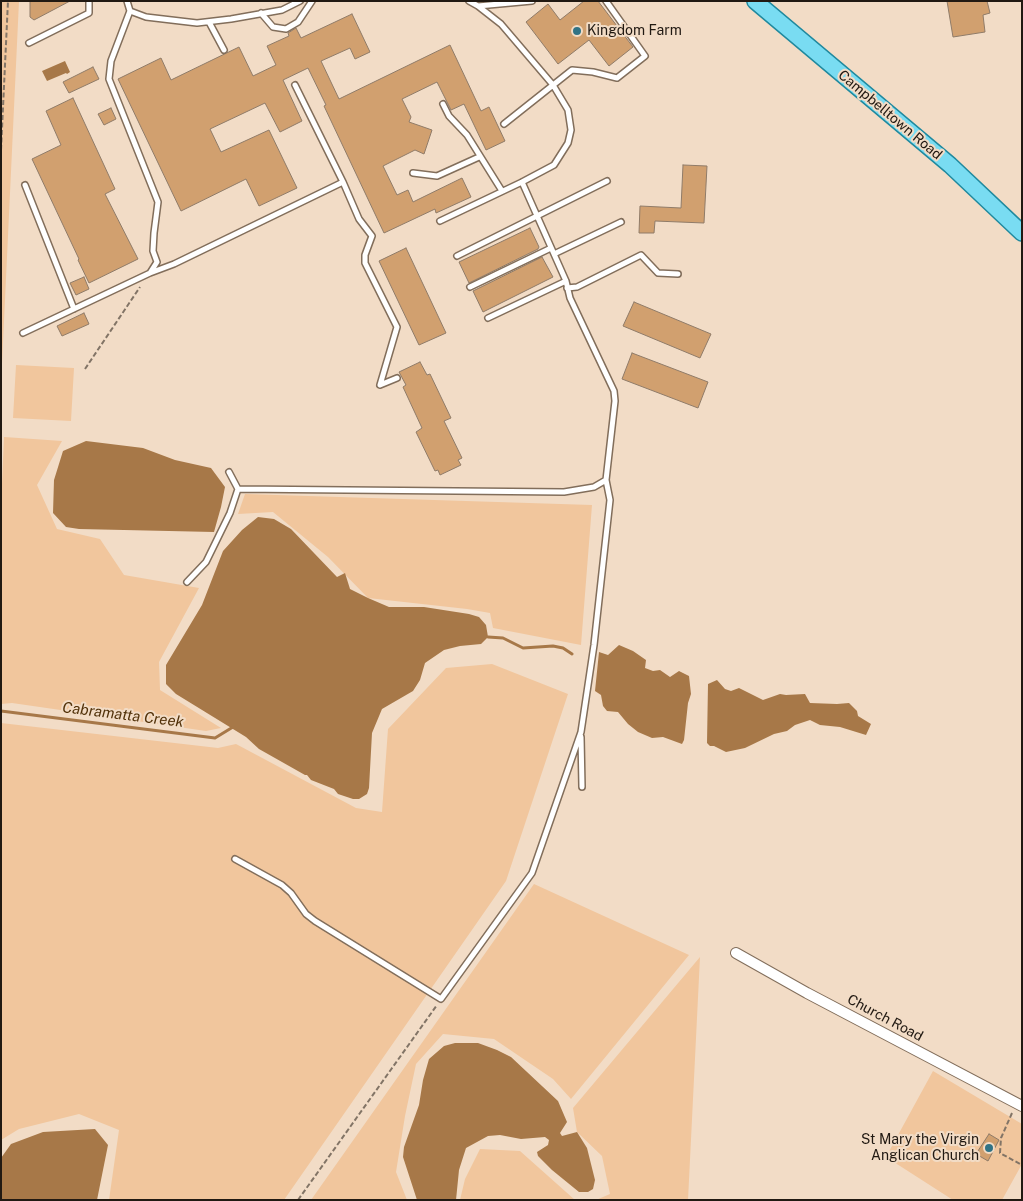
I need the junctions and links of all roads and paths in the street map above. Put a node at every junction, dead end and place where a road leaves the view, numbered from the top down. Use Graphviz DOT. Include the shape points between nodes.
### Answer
graph roads {
  1 [pos="8,1"];
  2 [pos="89,1"];
  3 [pos="127,1"];
  4 [pos="300,1"];
  5 [pos="312,1"];
  6 [pos="469,1"];
  7 [pos="532,1"];
  8 [pos="606,1"];
  9 [pos="755,1"];
  10 [pos="478,6"];
  11 [pos="130,11"];
  12 [pos="261,13"];
  13 [pos="209,22"];
  14 [pos="28,42"];
  15 [pos="224,50"];
  16 [pos="295,85"];
  17 [pos="553,85"];
  18 [pos="443,104"];
  19 [pos="504,124"];
  20 [pos="1,150"];
  21 [pos="479,157"];
  22 [pos="413,173"];
  23 [pos="607,181"];
  24 [pos="343,182"];
  25 [pos="522,182"];
  26 [pos="25,185"];
  27 [pos="502,191"];
  28 [pos="537,217"];
  29 [pos="440,221"];
  30 [pos="621,222"];
  31 [pos="1022,234"];
  32 [pos="552,251"];
  33 [pos="457,256"];
  34 [pos="150,273"];
  35 [pos="678,274"];
  36 [pos="566,281"];
  37 [pos="470,287"];
  38 [pos="567,288"];
  39 [pos="74,309"];
  40 [pos="488,318"];
  41 [pos="23,333"];
  42 [pos="84,370"];
  43 [pos="397,378"];
  44 [pos="229,472"];
  45 [pos="606,480"];
  46 [pos="238,489"];
  47 [pos="187,582"];
  48 [pos="581,732"];
  49 [pos="582,787"];
  50 [pos="235,859"];
  51 [pos="736,953"];
  52 [pos="442,999"];
  53 [pos="1020,1105"];
  54 [pos="1022,1165"];
  55 [pos="298,1200"];
  1 -- 20 [label="path"];
  2 -- 14 [label="lane" via="89,13"];
  3 -- 11 [label="lane"];
  4 -- 12 [label="lane" via="282,10"];
  5 -- 12 [label="lane" via="298,22 286,29 273,27"];
  6 -- 10 [label="lane"];
  7 -- 10 [label="lane"];
  8 -- 17 [label="lane" via="645,56 618,78 572,70"];
  9 -- 31 [label="main road, Campbelltown Road" via="950,165"];
  10 -- 17 [label="lane" via="501,24"];
  11 -- 13 [label="lane" via="146,17"];
  11 -- 34 [label="lane" via="111,61 109,79 158,202 153,250 157,262"];
  12 -- 13 [label="lane"];
  13 -- 15 [label="lane"];
  16 -- 24 [label="lane"];
  17 -- 19 [label="lane"];
  17 -- 25 [label="lane" via="568,110 568,143 554,165"];
  18 -- 21 [label="lane"];
  21 -- 22 [label="lane" via="437,176"];
  21 -- 27 [label="lane"];
  23 -- 28 [label="lane"];
  24 -- 34 [label="lane"];
  24 -- 43 [label="lane" via="359,219 372,236 366,263 398,327 380,385"];
  25 -- 27 [label="lane"];
  25 -- 28 [label="lane"];
  26 -- 39 [label="lane"];
  27 -- 29 [label="lane"];
  28 -- 32 [label="lane"];
  28 -- 33 [label="lane"];
  30 -- 32 [label="lane"];
  32 -- 36 [label="lane"];
  32 -- 37 [label="lane"];
  34 -- 39 [label="lane"];
  34 -- 42 [label="path"];
  35 -- 38 [label="lane" via="658,273 641,256 577,287"];
  36 -- 38 [label="lane"];
  36 -- 40 [label="lane"];
  38 -- 45 [label="lane" via="614,391"];
  39 -- 41 [label="lane"];
  44 -- 46 [label="lane"];
  45 -- 46 [label="lane" via="594,487 564,492"];
  45 -- 48 [label="lane" via="610,500"];
  46 -- 47 [label="lane" via="206,562"];
  48 -- 49 [label="lane"];
  48 -- 52 [label="lane" via="532,873"];
  50 -- 52 [label="lane" via="282,885 315,921"];
  51 -- 53 [label="street, Church Road"];
  52 -- 55 [label="path"];
  53 -- 54 [label="path" via="1001,1138 1000,1153"];
}
